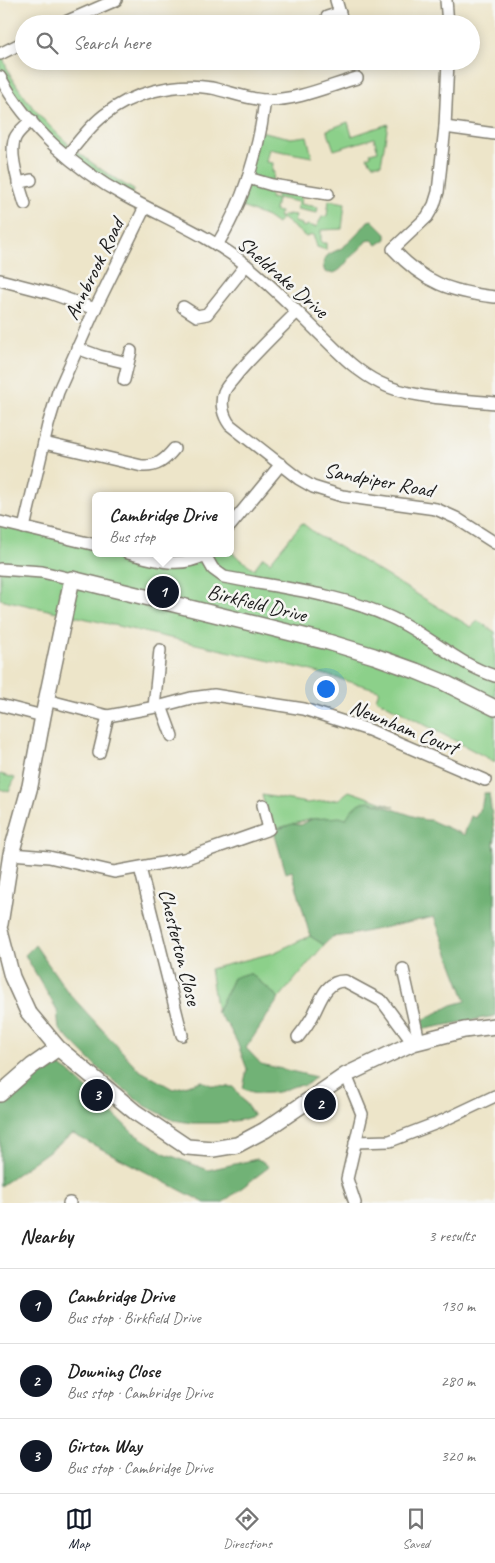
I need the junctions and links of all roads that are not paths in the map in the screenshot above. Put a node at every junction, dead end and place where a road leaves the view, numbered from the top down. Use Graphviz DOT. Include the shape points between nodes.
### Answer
graph roads {
  1 [pos="116,0"];
  2 [pos="336,0"];
  3 [pos="446,0"];
  4 [pos="82,15"];
  5 [pos="341,15"];
  6 [pos="447,15"];
  7 [pos="15,46"];
  8 [pos="0,54"];
  9 [pos="448,70"];
  10 [pos="0,77"];
  11 [pos="357,78"];
  12 [pos="265,100"];
  13 [pos="31,120"];
  14 [pos="445,127"];
  15 [pos="495,134"];
  16 [pos="67,156"];
  17 [pos="248,178"];
  18 [pos="32,180"];
  19 [pos="18,183"];
  20 [pos="328,194"];
  21 [pos="25,204"];
  22 [pos="145,207"];
  23 [pos="217,245"];
  24 [pos="246,265"];
  25 [pos="0,280"];
  26 [pos="495,297"];
  27 [pos="183,306"];
  28 [pos="94,309"];
  29 [pos="297,312"];
  30 [pos="77,348"];
  31 [pos="131,350"];
  32 [pos="128,363"];
  33 [pos="124,380"];
  34 [pos="495,403"];
  35 [pos="44,443"];
  36 [pos="174,449"];
  37 [pos="281,464"];
  38 [pos="234,521"];
  39 [pos="0,522"];
  40 [pos="24,528"];
  41 [pos="495,543"];
  42 [pos="92,544"];
  43 [pos="145,557"];
  44 [pos="199,557"];
  45 [pos="208,557"];
  46 [pos="0,569"];
  47 [pos="72,579"];
  48 [pos="160,650"];
  49 [pos="495,676"];
  50 [pos="46,700"];
  51 [pos="0,705"];
  52 [pos="157,706"];
  53 [pos="495,708"];
  54 [pos="43,716"];
  55 [pos="108,716"];
  56 [pos="172,736"];
  57 [pos="100,753"];
  58 [pos="485,780"];
  59 [pos="263,805"];
  60 [pos="11,854"];
  61 [pos="140,868"];
  62 [pos="0,924"];
  63 [pos="0,931"];
  64 [pos="403,969"];
  65 [pos="495,1026"];
  66 [pos="182,1035"];
  67 [pos="298,1037"];
  68 [pos="416,1042"];
  69 [pos="58,1048"];
  70 [pos="346,1075"];
  71 [pos="0,1094"];
  72 [pos="495,1096"];
  73 [pos="355,1142"];
  74 [pos="355,1203"];
  1 -- 4 [label="street"];
  2 -- 5 [label="street"];
  3 -- 6 [label="street"];
  7 -- 8 [label="street"];
  9 -- 14 [label="street"];
  10 -- 13 [label="street, Sheldrake Drive"];
  11 -- 12 [label="street" via="295,96"];
  12 -- 16 [label="street" via="202,87 151,92 108,112"];
  12 -- 17 [label="street"];
  13 -- 16 [label="street, Sheldrake Drive"];
  13 -- 19 [label="street" via="13,142"];
  14 -- 15 [label="street"];
  14 -- 26 [label="street" via="436,200 423,221 393,249 414,270 434,283 463,293"];
  16 -- 22 [label="street, Sheldrake Drive" via="103,183"];
  17 -- 20 [label="street"];
  17 -- 23 [label="street"];
  18 -- 19 [label="street"];
  19 -- 21 [label="street"];
  22 -- 23 [label="street, Sheldrake Drive"];
  22 -- 28 [label="street, Annbrook Road"];
  23 -- 24 [label="street, Sheldrake Drive"];
  24 -- 27 [label="street" via="207,314 197,316"];
  24 -- 29 [label="street, Sheldrake Drive"];
  25 -- 28 [label="street"];
  28 -- 30 [label="street, Annbrook Road"];
  29 -- 34 [label="street, Sheldrake Drive" via="355,368 390,388 413,394"];
  29 -- 37 [label="street, Sandpiper Road" via="245,365 226,388 223,398 224,414 230,425"];
  30 -- 32 [label="street, Annbrook Road"];
  30 -- 35 [label="street, Annbrook Road" via="58,392"];
  31 -- 32 [label="street"];
  32 -- 33 [label="street"];
  35 -- 36 [label="street" via="142,466 160,463"];
  35 -- 40 [label="street, Annbrook Road"];
  37 -- 38 [label="street"];
  37 -- 41 [label="street, Sandpiper Road" via="306,483 327,492 436,509"];
  39 -- 40 [label="street"];
  40 -- 42 [label="street"];
  43 -- 44 [label="street, Birkfield Drive" via="175,564"];
  45 -- 49 [label="street, Birkfield Drive" via="216,572 224,577 320,594 380,612"];
  46 -- 47 [label="street, Birkfield Drive" via="42,572"];
  47 -- 50 [label="street"];
  47 -- 53 [label="street, Birkfield Drive" via="374,656 443,682"];
  48 -- 52 [label="street"];
  50 -- 54 [label="street"];
  50 -- 55 [label="street, Newnham Court"];
  51 -- 54 [label="street"];
  52 -- 55 [label="street, Newnham Court"];
  52 -- 56 [label="street"];
  52 -- 58 [label="street, Newnham Court" via="214,695 304,709 369,730"];
  54 -- 60 [label="street" via="30,786"];
  55 -- 57 [label="street"];
  59 -- 61 [label="street, Chesterton Close" via="269,830 184,860"];
  60 -- 61 [label="street, Chesterton Close" via="48,857 114,872"];
  60 -- 62 [label="street"];
  61 -- 66 [label="street, Chesterton Close"];
  63 -- 69 [label="street" via="12,978 28,1012"];
  64 -- 68 [label="street"];
  65 -- 68 [label="street"];
  67 -- 68 [label="street" via="311,1020 323,994 339,981 382,1001"];
  68 -- 70 [label="street"];
  69 -- 70 [label="street" via="135,1112 187,1147 213,1149 237,1145 265,1130"];
  69 -- 71 [label="street"];
  70 -- 73 [label="street" via="362,1114"];
  72 -- 73 [label="street" via="390,1141"];
  73 -- 74 [label="street" via="347,1179"];
}
